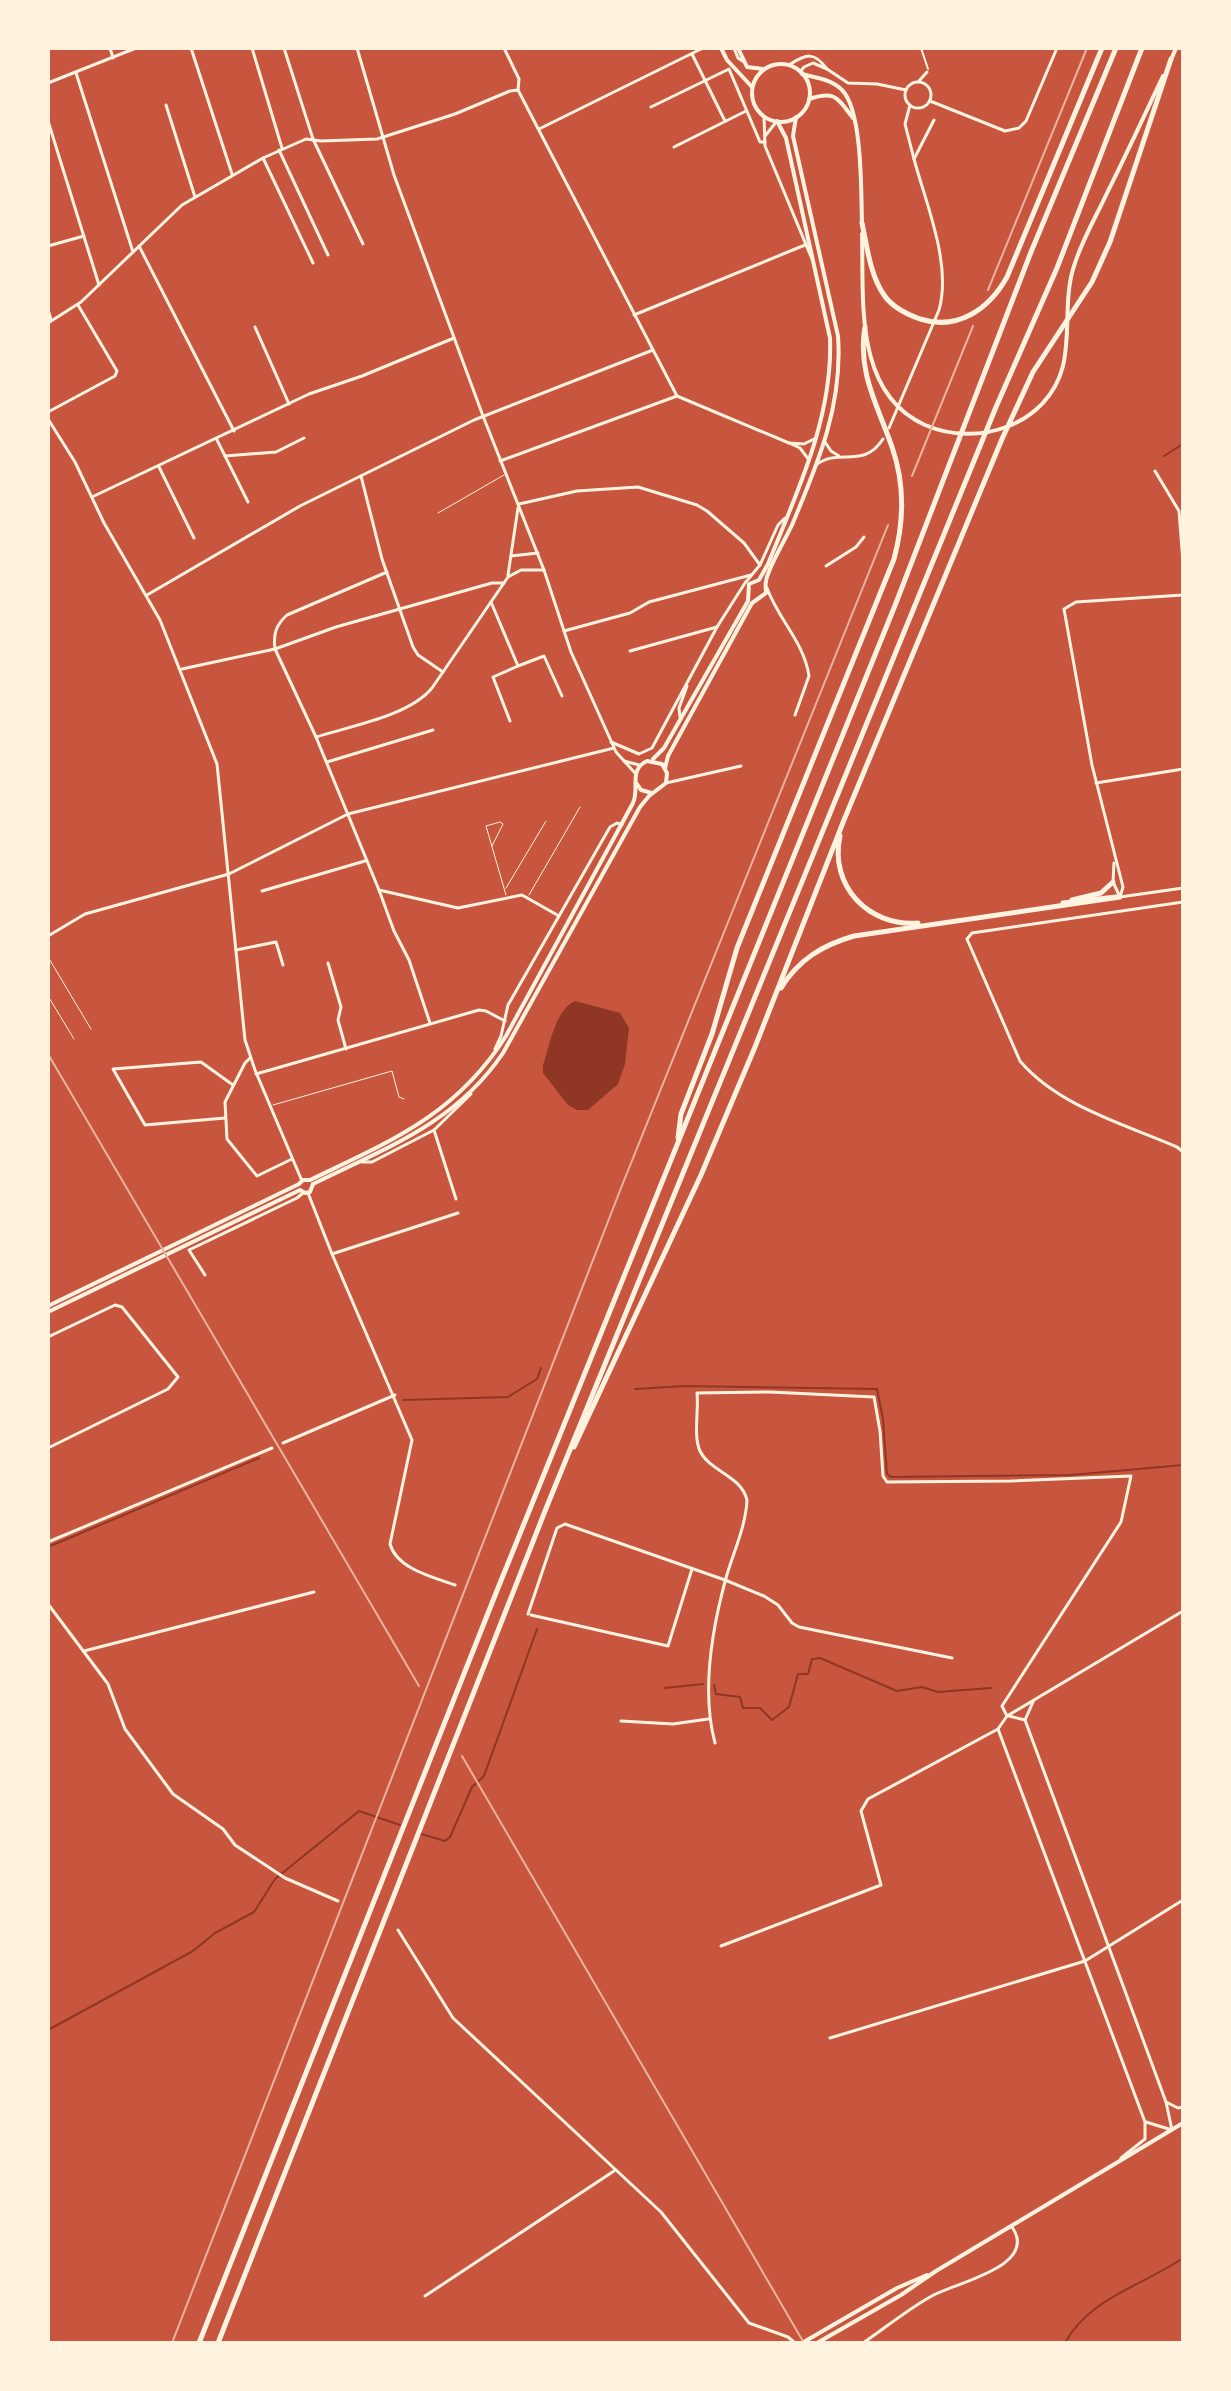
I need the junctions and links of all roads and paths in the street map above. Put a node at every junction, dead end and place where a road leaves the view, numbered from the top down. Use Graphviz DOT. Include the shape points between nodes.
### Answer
graph roads {
  1 [pos="110,48"];
  2 [pos="191,48"];
  3 [pos="252,48"];
  4 [pos="284,48"];
  5 [pos="357,48"];
  6 [pos="504,48"];
  7 [pos="703,48"];
  8 [pos="721,48"];
  9 [pos="736,48"];
  10 [pos="921,48"];
  11 [pos="1057,48"];
  12 [pos="1102,48"];
  13 [pos="1116,48"];
  14 [pos="1142,48"];
  15 [pos="1176,48"];
  16 [pos="133,49"];
  17 [pos="692,54"];
  18 [pos="113,58"];
  19 [pos="1171,59"];
  20 [pos="789,65"];
  21 [pos="766,68"];
  22 [pos="827,69"];
  23 [pos="928,69"];
  24 [pos="76,73"];
  25 [pos="801,73"];
  26 [pos="705,80"];
  27 [pos="919,82"];
  28 [pos="48,83"];
  29 [pos="925,84"];
  30 [pos="752,87"];
  31 [pos="518,90"];
  32 [pos="906,90"];
  33 [pos="809,99"];
  34 [pos="930,101"];
  35 [pos="166,105"];
  36 [pos="910,105"];
  37 [pos="651,107"];
  38 [pos="747,111"];
  39 [pos="764,117"];
  40 [pos="796,117"];
  41 [pos="855,120"];
  42 [pos="934,120"];
  43 [pos="48,121"];
  44 [pos="725,121"];
  45 [pos="777,121"];
  46 [pos="539,129"];
  47 [pos="382,137"];
  48 [pos="313,139"];
  49 [pos="765,139"];
  50 [pos="674,147"];
  51 [pos="280,149"];
  52 [pos="263,158"];
  53 [pos="914,159"];
  54 [pos="233,175"];
  55 [pos="195,197"];
  56 [pos="862,223"];
  57 [pos="84,236"];
  58 [pos="363,244"];
  59 [pos="805,245"];
  60 [pos="48,246"];
  61 [pos="139,246"];
  62 [pos="133,252"];
  63 [pos="328,255"];
  64 [pos="814,262"];
  65 [pos="313,263"];
  66 [pos="99,285"];
  67 [pos="78,305"];
  68 [pos="48,309"];
  69 [pos="634,315"];
  70 [pos="50,322"];
  71 [pos="255,327"];
  72 [pos="865,327"];
  73 [pos="455,337"];
  74 [pos="653,350"];
  75 [pos="677,396"];
  76 [pos="289,404"];
  77 [pos="48,412"];
  78 [pos="483,416"];
  79 [pos="48,419"];
  80 [pos="889,428"];
  81 [pos="234,431"];
  82 [pos="304,438"];
  83 [pos="816,438"];
  84 [pos="883,439"];
  85 [pos="217,440"];
  86 [pos="825,441"];
  87 [pos="789,443"];
  88 [pos="225,456"];
  89 [pos="843,458"];
  90 [pos="809,460"];
  91 [pos="500,461"];
  92 [pos="159,467"];
  93 [pos="813,468"];
  94 [pos="1155,471"];
  95 [pos="506,474"];
  96 [pos="361,476"];
  97 [pos="92,497"];
  98 [pos="248,502"];
  99 [pos="519,504"];
  100 [pos="438,513"];
  101 [pos="788,515"];
  102 [pos="864,537"];
  103 [pos="194,538"];
  104 [pos="538,553"];
  105 [pos="511,556"];
  106 [pos="1183,563"];
  107 [pos="760,565"];
  108 [pos="826,566"];
  109 [pos="544,570"];
  110 [pos="387,572"];
  111 [pos="751,575"];
  112 [pos="508,577"];
  113 [pos="759,580"];
  114 [pos="504,583"];
  115 [pos="766,586"];
  116 [pos="147,595"];
  117 [pos="750,595"];
  118 [pos="1183,595"];
  119 [pos="760,598"];
  120 [pos="771,599"];
  121 [pos="491,602"];
  122 [pos="399,608"];
  123 [pos="717,627"];
  124 [pos="564,632"];
  125 [pos="275,649"];
  126 [pos="630,651"];
  127 [pos="518,666"];
  128 [pos="182,669"];
  129 [pos="443,672"];
  130 [pos="691,675"];
  131 [pos="562,696"];
  132 [pos="795,715"];
  133 [pos="680,720"];
  134 [pos="510,721"];
  135 [pos="433,730"];
  136 [pos="316,737"];
  137 [pos="611,742"];
  138 [pos="614,748"];
  139 [pos="652,760"];
  140 [pos="624,761"];
  141 [pos="327,762"];
  142 [pos="639,765"];
  143 [pos="741,766"];
  144 [pos="665,768"];
  145 [pos="1183,769"];
  146 [pos="635,773"];
  147 [pos="636,782"];
  148 [pos="666,783"];
  149 [pos="1096,783"];
  150 [pos="655,793"];
  151 [pos="580,807"];
  152 [pos="348,814"];
  153 [pos="844,820"];
  154 [pos="546,821"];
  155 [pos="622,825"];
  156 [pos="492,846"];
  157 [pos="1114,859"];
  158 [pos="367,860"];
  159 [pos="229,874"];
  160 [pos="1113,882"];
  161 [pos="1183,888"];
  162 [pos="379,890"];
  163 [pos="262,891"];
  164 [pos="505,891"];
  165 [pos="528,897"];
  166 [pos="1120,897"];
  167 [pos="507,898"];
  168 [pos="1183,902"];
  169 [pos="1065,903"];
  170 [pos="559,916"];
  171 [pos="48,936"];
  172 [pos="236,950"];
  173 [pos="48,957"];
  174 [pos="328,963"];
  175 [pos="283,965"];
  176 [pos="48,996"];
  177 [pos="505,1021"];
  178 [pos="430,1023"];
  179 [pos="91,1029"];
  180 [pos="74,1039"];
  181 [pos="755,1047"];
  182 [pos="346,1049"];
  183 [pos="494,1053"];
  184 [pos="250,1058"];
  185 [pos="256,1074"];
  186 [pos="233,1085"];
  187 [pos="471,1094"];
  188 [pos="404,1099"];
  189 [pos="270,1106"];
  190 [pos="225,1118"];
  191 [pos="434,1130"];
  192 [pos="676,1147"];
  193 [pos="1183,1152"];
  194 [pos="292,1159"];
  195 [pos="358,1161"];
  196 [pos="311,1182"];
  197 [pos="302,1188"];
  198 [pos="456,1199"];
  199 [pos="458,1213"];
  200 [pos="332,1254"];
  201 [pos="205,1275"];
  202 [pos="48,1309"];
  203 [pos="48,1337"];
  204 [pos="395,1395"];
  205 [pos="283,1443"];
  206 [pos="48,1448"];
  207 [pos="272,1448"];
  208 [pos="547,1506"];
  209 [pos="48,1542"];
  210 [pos="692,1569"];
  211 [pos="725,1580"];
  212 [pos="455,1585"];
  213 [pos="314,1592"];
  214 [pos="48,1604"];
  215 [pos="1183,1611"];
  216 [pos="83,1650"];
  217 [pos="952,1658"];
  218 [pos="1034,1700"];
  219 [pos="1007,1716"];
  220 [pos="708,1719"];
  221 [pos="1025,1720"];
  222 [pos="621,1721"];
  223 [pos="998,1729"];
  224 [pos="715,1743"];
  225 [pos="1183,1900"];
  226 [pos="338,1901"];
  227 [pos="398,1930"];
  228 [pos="721,1946"];
  229 [pos="1109,1946"];
  230 [pos="1085,1961"];
  231 [pos="830,2038"];
  232 [pos="1166,2102"];
  233 [pos="1183,2107"];
  234 [pos="1145,2122"];
  235 [pos="1183,2123"];
  236 [pos="1172,2130"];
  237 [pos="1114,2166"];
  238 [pos="614,2171"];
  239 [pos="1012,2227"];
  240 [pos="936,2271"];
  241 [pos="425,2296"];
  242 [pos="199,2343"];
  243 [pos="218,2343"];
  244 [pos="795,2343"];
  245 [pos="802,2343"];
  246 [pos="817,2343"];
  247 [pos="863,2343"];
  1 -- 18 [label="street"];
  2 -- 54 [label="street"];
  3 -- 51 [label="street"];
  4 -- 48 [label="street"];
  5 -- 47 [label="street"];
  6 -- 31 [label="street" via="519,79"];
  7 -- 17 [label="street"];
  8 -- 30 [label="main road"];
  9 -- 21 [label="main road" via="750,69"];
  10 -- 23 [label="street"];
  11 -- 34 [label="street" via="1026,121 1012,131"];
  12 -- 56 [label="highway" via="1007,277 998,294 973,315 933,323 890,303 878,283"];
  13 -- 192 [label="highway"];
  14 -- 208 [label="highway" via="1057,268"];
  15 -- 19 [label="main road"];
  16 -- 18 [label="street"];
  17 -- 26 [label="street"];
  17 -- 46 [label="street"];
  18 -- 24 [label="street"];
  19 -- 72 [label="main road" via="1081,246 1070,287 1064,363 1048,397 1036,409 1006,428 976,435 944,432 919,422 882,385"];
  19 -- 153 [label="highway" via="1110,242 1092,282 1027,385"];
  20 -- 21 [label="main road"];
  20 -- 22 [label="street" via="811,55"];
  20 -- 25 [label="main road"];
  21 -- 30 [label="main road"];
  22 -- 25 [label="street" via="813,63"];
  22 -- 32 [label="street" via="848,83"];
  24 -- 28 [label="street"];
  24 -- 62 [label="street"];
  25 -- 33 [label="main road"];
  25 -- 41 [label="main road" via="842,90"];
  26 -- 37 [label="street"];
  26 -- 38 [label="street" via="729,69"];
  26 -- 44 [label="street"];
  27 -- 29 [label="street"];
  27 -- 29 [label="street" via="927,72"];
  27 -- 32 [label="street"];
  29 -- 34 [label="street"];
  30 -- 39 [label="main road" via="754,104"];
  31 -- 46 [label="street"];
  31 -- 47 [label="street"];
  32 -- 36 [label="street"];
  33 -- 40 [label="main road"];
  33 -- 41 [label="main road" via="833,95"];
  34 -- 36 [label="street" via="921,107"];
  35 -- 55 [label="street"];
  36 -- 53 [label="street" via="905,124"];
  38 -- 44 [label="street"];
  38 -- 49 [label="street" via="760,142"];
  39 -- 45 [label="main road"];
  39 -- 49 [label="street"];
  40 -- 45 [label="main road"];
  40 -- 86 [label="main road" via="793,136 838,336 838,382"];
  41 -- 56 [label="main road"];
  42 -- 53 [label="street"];
  43 -- 57 [label="street"];
  44 -- 50 [label="street"];
  45 -- 49 [label="street"];
  45 -- 64 [label="main road" via="786,138"];
  46 -- 69 [label="street"];
  47 -- 48 [label="street"];
  47 -- 73 [label="street"];
  48 -- 51 [label="street"];
  48 -- 58 [label="street"];
  49 -- 59 [label="street"];
  51 -- 52 [label="street"];
  51 -- 63 [label="street"];
  52 -- 54 [label="street"];
  52 -- 65 [label="street"];
  53 -- 80 [label="street" via="944,293"];
  54 -- 55 [label="street"];
  55 -- 61 [label="street"];
  56 -- 72 [label="main road"];
  57 -- 60 [label="street"];
  57 -- 66 [label="street"];
  59 -- 64 [label="street"];
  59 -- 69 [label="street"];
  61 -- 62 [label="street"];
  61 -- 81 [label="street"];
  62 -- 66 [label="street"];
  64 -- 83 [label="main road" via="831,369"];
  66 -- 67 [label="street"];
  67 -- 70 [label="street"];
  67 -- 77 [label="street" via="117,371"];
  68 -- 70 [label="street"];
  69 -- 74 [label="street"];
  71 -- 76 [label="street"];
  72 -- 192 [label="highway" via="864,368 898,470 900,536 737,948 681,1114"];
  73 -- 76 [label="street"];
  73 -- 78 [label="street"];
  74 -- 75 [label="street"];
  74 -- 78 [label="street"];
  75 -- 87 [label="street"];
  75 -- 91 [label="street"];
  76 -- 81 [label="street"];
  78 -- 91 [label="street"];
  78 -- 96 [label="street"];
  79 -- 97 [label="street"];
  81 -- 85 [label="street"];
  82 -- 88 [label="street" via="276,452"];
  83 -- 87 [label="street"];
  83 -- 90 [label="main road"];
  84 -- 89 [label="street" via="866,456"];
  85 -- 88 [label="street"];
  85 -- 92 [label="street"];
  86 -- 89 [label="street"];
  86 -- 93 [label="main road"];
  87 -- 90 [label="street"];
  88 -- 98 [label="street"];
  89 -- 93 [label="street" via="830,458"];
  90 -- 101 [label="main road"];
  91 -- 95 [label="street"];
  92 -- 97 [label="street"];
  92 -- 103 [label="street"];
  93 -- 115 [label="main road"];
  94 -- 106 [label="street" via="1179,511"];
  95 -- 99 [label="street"];
  95 -- 100 [label="lane"];
  96 -- 110 [label="street"];
  96 -- 116 [label="street"];
  97 -- 116 [label="street"];
  99 -- 104 [label="street"];
  99 -- 105 [label="street"];
  99 -- 107 [label="street" via="577,491 638,487 707,511"];
  101 -- 107 [label="street"];
  101 -- 113 [label="main road"];
  102 -- 108 [label="street"];
  104 -- 105 [label="street"];
  104 -- 109 [label="street"];
  105 -- 112 [label="street"];
  107 -- 111 [label="street"];
  109 -- 112 [label="street" via="521,570"];
  109 -- 124 [label="street"];
  110 -- 122 [label="street"];
  110 -- 125 [label="street" via="287,615 274,632"];
  111 -- 123 [label="street"];
  111 -- 124 [label="street"];
  112 -- 114 [label="street"];
  113 -- 115 [label="main road"];
  113 -- 117 [label="main road" via="749,584"];
  114 -- 121 [label="street"];
  114 -- 122 [label="street"];
  115 -- 119 [label="main road"];
  115 -- 120 [label="street"];
  116 -- 128 [label="street"];
  117 -- 119 [label="main road"];
  117 -- 133 [label="main road"];
  118 -- 149 [label="street" via="1076,602 1064,609"];
  119 -- 120 [label="street"];
  119 -- 144 [label="main road" via="752,603"];
  120 -- 132 [label="street" via="809,670"];
  121 -- 127 [label="street"];
  121 -- 129 [label="street"];
  122 -- 125 [label="street"];
  122 -- 129 [label="street" via="415,652"];
  123 -- 126 [label="street"];
  123 -- 130 [label="street"];
  124 -- 137 [label="street"];
  125 -- 128 [label="street"];
  125 -- 136 [label="street"];
  127 -- 131 [label="street" via="544,656"];
  127 -- 134 [label="street" via="493,677"];
  128 -- 159 [label="street" via="219,772"];
  129 -- 136 [label="street" via="410,706"];
  130 -- 133 [label="street"];
  130 -- 137 [label="street" via="649,751 635,753"];
  133 -- 139 [label="main road"];
  135 -- 141 [label="street"];
  136 -- 141 [label="street"];
  137 -- 138 [label="street"];
  138 -- 140 [label="street"];
  138 -- 152 [label="street"];
  139 -- 142 [label="main road"];
  139 -- 144 [label="main road"];
  140 -- 142 [label="street"];
  140 -- 146 [label="street"];
  141 -- 152 [label="street"];
  142 -- 146 [label="main road"];
  143 -- 148 [label="street"];
  144 -- 148 [label="main road"];
  145 -- 149 [label="street"];
  146 -- 147 [label="main road"];
  147 -- 150 [label="main road" via="645,792"];
  147 -- 155 [label="main road" via="636,797"];
  148 -- 150 [label="main road"];
  149 -- 157 [label="street"];
  150 -- 187 [label="main road" via="640,807 503,1053"];
  151 -- 165 [label="lane"];
  152 -- 158 [label="street"];
  152 -- 159 [label="street"];
  153 -- 169 [label="highway" via="837,853 844,883 855,900 882,919 915,924"];
  153 -- 181 [label="highway"];
  154 -- 164 [label="lane"];
  155 -- 170 [label="street" via="610,827"];
  155 -- 183 [label="main road"];
  156 -- 156 [label="lane" via="486,826 500,822 503,824"];
  156 -- 164 [label="lane"];
  157 -- 160 [label="street"];
  157 -- 166 [label="street" via="1123,887"];
  158 -- 162 [label="street"];
  158 -- 163 [label="street"];
  159 -- 171 [label="street" via="85,914"];
  159 -- 172 [label="street"];
  160 -- 166 [label="street"];
  160 -- 169 [label="highway" via="1101,893"];
  161 -- 166 [label="street"];
  162 -- 167 [label="street" via="458,908"];
  162 -- 178 [label="street"];
  164 -- 167 [label="lane"];
  165 -- 167 [label="street"];
  165 -- 170 [label="street"];
  166 -- 169 [label="highway"];
  166 -- 181 [label="highway" via="834,942 788,977"];
  168 -- 193 [label="street" via="972,933 967,939 1020,1061 1034,1077"];
  170 -- 177 [label="street" via="508,1005"];
  172 -- 175 [label="street" via="276,942"];
  172 -- 184 [label="street"];
  173 -- 179 [label="lane"];
  174 -- 182 [label="street"];
  176 -- 180 [label="lane"];
  177 -- 178 [label="street" via="479,1010"];
  177 -- 183 [label="street"];
  178 -- 182 [label="street"];
  181 -- 208 [label="highway"];
  182 -- 185 [label="street"];
  183 -- 196 [label="main road" via="436,1114"];
  184 -- 185 [label="street"];
  184 -- 186 [label="street"];
  185 -- 189 [label="street"];
  186 -- 190 [label="street"];
  186 -- 190 [label="street" via="201,1062 113,1069 145,1125"];
  187 -- 191 [label="street"];
  187 -- 195 [label="main road" via="425,1129"];
  188 -- 189 [label="lane" via="392,1071"];
  189 -- 194 [label="street"];
  190 -- 194 [label="street" via="227,1139 257,1176"];
  191 -- 195 [label="street" via="372,1162"];
  191 -- 198 [label="street"];
  192 -- 242 [label="highway"];
  194 -- 197 [label="street"];
  195 -- 196 [label="main road"];
  196 -- 197 [label="main road"];
  196 -- 197 [label="main road" via="312,1190"];
  197 -- 200 [label="street"];
  197 -- 201 [label="street" via="297,1198 189,1250"];
  197 -- 202 [label="main road"];
  199 -- 200 [label="street"];
  200 -- 204 [label="street"];
  203 -- 206 [label="street" via="115,1305 122,1307 178,1377 168,1389"];
  204 -- 205 [label="street"];
  204 -- 212 [label="street" via="412,1440 390,1544 411,1568"];
  207 -- 209 [label="street"];
  208 -- 243 [label="highway"];
  210 -- 210 [label="street" via="668,1646 530,1614 560,1525"];
  210 -- 211 [label="street"];
  211 -- 217 [label="street" via="771,1599 799,1627"];
  211 -- 219 [label="street" via="747,1500 740,1484 701,1453 697,1393 874,1397 887,1482 1131,1476 1121,1522 1002,1706"];
  211 -- 220 [label="street"];
  213 -- 216 [label="street"];
  214 -- 216 [label="street"];
  215 -- 218 [label="street"];
  216 -- 226 [label="street" via="108,1684 125,1729 173,1794 277,1873"];
  218 -- 219 [label="street"];
  218 -- 221 [label="street"];
  219 -- 221 [label="street"];
  219 -- 223 [label="street"];
  220 -- 222 [label="street" via="673,1724"];
  220 -- 224 [label="street"];
  221 -- 229 [label="street"];
  223 -- 228 [label="street" via="868,1799 861,1811 881,1885"];
  223 -- 230 [label="street"];
  225 -- 229 [label="street"];
  227 -- 238 [label="street" via="453,2018"];
  229 -- 230 [label="street"];
  229 -- 232 [label="street"];
  230 -- 231 [label="street"];
  230 -- 234 [label="street"];
  232 -- 233 [label="street"];
  232 -- 236 [label="street"];
  234 -- 236 [label="street"];
  234 -- 237 [label="street" via="1145,2139"];
  235 -- 236 [label="main road"];
  236 -- 237 [label="main road"];
  237 -- 239 [label="main road"];
  238 -- 241 [label="street"];
  238 -- 244 [label="street" via="661,2212 749,2323"];
  239 -- 240 [label="main road"];
  239 -- 247 [label="street" via="1019,2237 1012,2257 976,2280 931,2296"];
  240 -- 245 [label="main road"];
  240 -- 246 [label="main road"];
}
